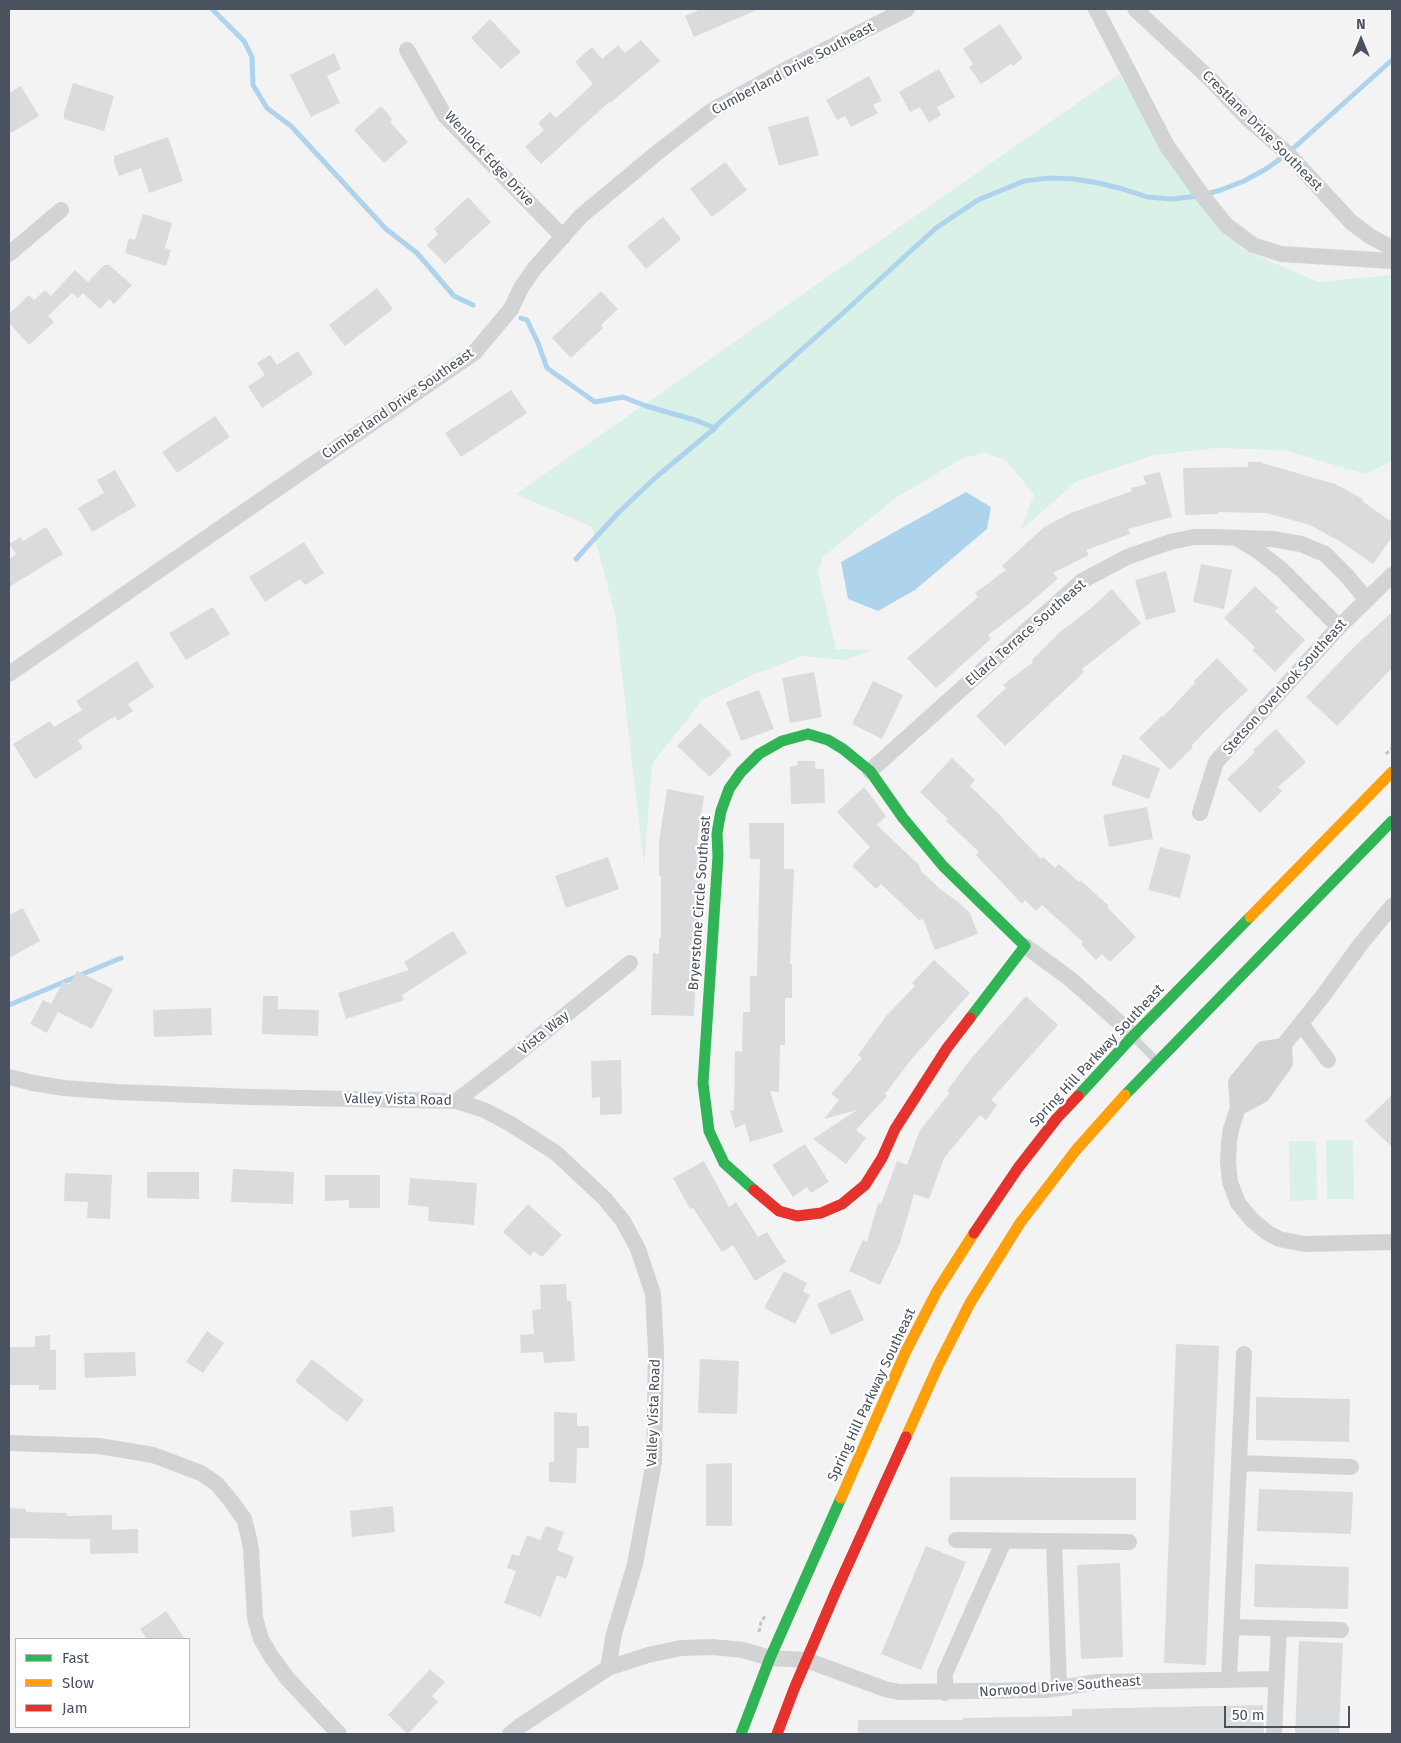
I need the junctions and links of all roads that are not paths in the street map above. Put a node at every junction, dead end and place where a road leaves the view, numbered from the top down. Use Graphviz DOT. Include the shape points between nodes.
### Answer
graph roads {
  1 [pos="907,9"];
  2 [pos="1096,9"];
  3 [pos="1135,9"];
  4 [pos="407,50"];
  5 [pos="60,210"];
  6 [pos="563,237"];
  7 [pos="1392,248"];
  8 [pos="9,254"];
  9 [pos="1392,261"];
  10 [pos="1236,538"];
  11 [pos="1392,575"];
  12 [pos="1367,600"];
  13 [pos="1339,627"];
  14 [pos="9,674"];
  15 [pos="870,771"];
  16 [pos="1392,772"];
  17 [pos="1200,813"];
  18 [pos="1392,822"];
  19 [pos="1392,906"];
  20 [pos="1025,946"];
  21 [pos="630,963"];
  22 [pos="1301,1024"];
  23 [pos="1133,1036"];
  24 [pos="1284,1046"];
  25 [pos="1328,1060"];
  26 [pos="1157,1061"];
  27 [pos="9,1077"];
  28 [pos="456,1101"];
  29 [pos="1238,1108"];
  30 [pos="1392,1242"];
  31 [pos="1244,1354"];
  32 [pos="9,1443"];
  33 [pos="1239,1463"];
  34 [pos="1351,1467"];
  35 [pos="956,1540"];
  36 [pos="1004,1541"];
  37 [pos="1054,1541"];
  38 [pos="1129,1542"];
  39 [pos="1232,1627"];
  40 [pos="1279,1628"];
  41 [pos="1341,1630"];
  42 [pos="770,1658"];
  43 [pos="806,1660"];
  44 [pos="608,1668"];
  45 [pos="1276,1679"];
  46 [pos="1229,1680"];
  47 [pos="1059,1688"];
  48 [pos="945,1693"];
  49 [pos="339,1734"];
  50 [pos="510,1734"];
  51 [pos="741,1734"];
  52 [pos="777,1734"];
  53 [pos="1274,1734"];
  1 -- 6 [label="street, Cumberland Drive Southeast" via="711,111 581,216"];
  2 -- 9 [label="street" via="1167,146 1226,225 1253,245 1281,254"];
  3 -- 7 [label="street, Crestlane Drive Southeast" via="1288,154 1351,222 1371,238"];
  4 -- 6 [label="street, Wenlock Edge Drive" via="445,116"];
  5 -- 8 [label="street"];
  6 -- 14 [label="street, Cumberland Drive Southeast" via="534,269 520,288 511,309 474,353"];
  10 -- 12 [label="street, Ellard Terrace Southeast" via="1301,544 1325,554"];
  10 -- 13 [label="street, Ellard Terrace Southeast" via="1258,550 1282,570"];
  10 -- 15 [label="street, Ellard Terrace Southeast" via="1194,537 1170,542 1127,558 1082,581"];
  11 -- 12 [label="street, Stetson Overlook Southeast"];
  12 -- 13 [label="street, Stetson Overlook Southeast"];
  13 -- 17 [label="street, Stetson Overlook Southeast" via="1216,762"];
  15 -- 20 [label="street, Bryerstone Circle Southeast" via="943,866"];
  15 -- 20 [label="street, Bryerstone Circle Southeast" via="828,740 808,734 782,741 759,754 741,772 726,796 717,833 703,1083 709,1131 724,1163 779,1212 798,1216 821,1213 842,1204 865,1185 895,1129 947,1048"];
  16 -- 23 [label="street, Spring Hill Parkway Southeast"];
  18 -- 26 [label="street"];
  19 -- 22 [label="street"];
  20 -- 23 [label="street" via="1069,978"];
  21 -- 28 [label="street, Vista Way"];
  22 -- 24 [label="street"];
  22 -- 25 [label="street"];
  23 -- 26 [label="lane"];
  23 -- 42 [label="street, Spring Hill Parkway Southeast" via="1057,1118 1018,1168 938,1291 906,1351"];
  24 -- 29 [label="street" via="1285,1063 1262,1095"];
  24 -- 29 [label="street" via="1264,1049 1236,1082"];
  26 -- 43 [label="street" via="1076,1150 1020,1223 970,1304 922,1401"];
  27 -- 28 [label="street, Valley Vista Road" via="64,1088 117,1092"];
  28 -- 44 [label="street, Valley Vista Road" via="501,1119 556,1154 604,1198 623,1221 638,1249 653,1294 656,1351 654,1462 635,1564 614,1634"];
  29 -- 30 [label="street" via="1229,1142 1230,1182 1238,1202 1268,1234 1290,1242 1318,1244"];
  31 -- 33 [label="street"];
  32 -- 49 [label="street" via="99,1446 153,1455 201,1473 217,1484 244,1519 251,1549 255,1618 261,1639 287,1678"];
  33 -- 34 [label="street"];
  33 -- 39 [label="street"];
  35 -- 36 [label="street"];
  36 -- 37 [label="street"];
  36 -- 48 [label="street" via="945,1673"];
  37 -- 38 [label="street"];
  37 -- 47 [label="street"];
  39 -- 40 [label="street"];
  39 -- 46 [label="street"];
  40 -- 41 [label="street"];
  40 -- 45 [label="street"];
  42 -- 43 [label="street, Norwood Drive Southeast"];
  42 -- 44 [label="street, Norwood Drive Southeast" via="743,1650 681,1648"];
  42 -- 51 [label="street, Spring Hill Parkway Southeast"];
  43 -- 48 [label="street, Norwood Drive Southeast" via="885,1689"];
  43 -- 52 [label="street"];
  44 -- 50 [label="street, Norwood Drive Southeast"];
  45 -- 46 [label="street, Norwood Drive Southeast"];
  45 -- 53 [label="street"];
  46 -- 47 [label="street, Norwood Drive Southeast" via="1098,1682"];
  47 -- 48 [label="street, Norwood Drive Southeast"];
}
